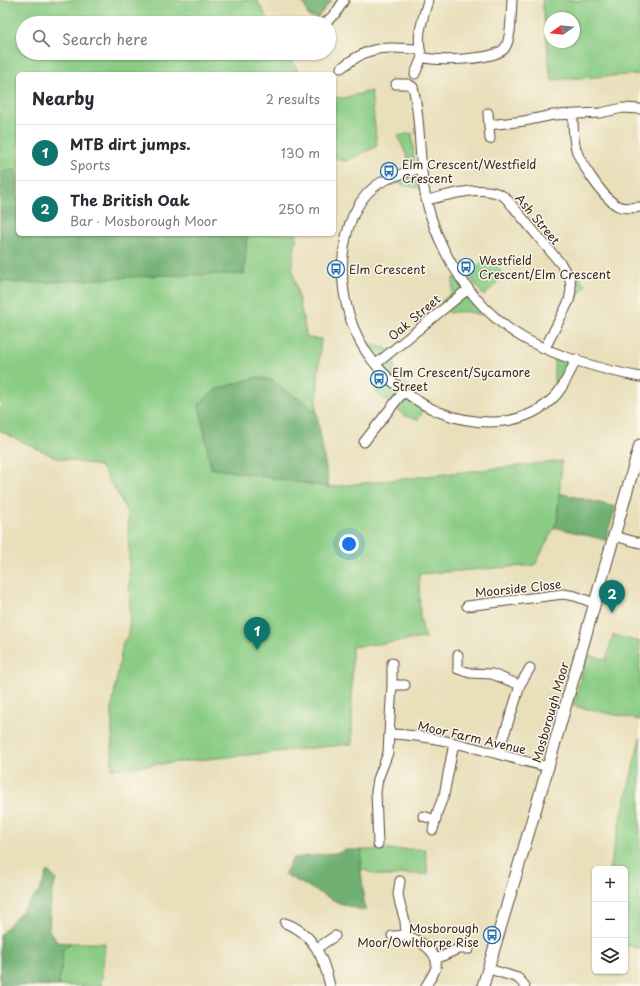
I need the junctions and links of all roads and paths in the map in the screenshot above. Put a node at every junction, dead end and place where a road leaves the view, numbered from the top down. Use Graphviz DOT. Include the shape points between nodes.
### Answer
graph roads {
  1 [pos="344,0"];
  2 [pos="428,0"];
  3 [pos="512,0"];
  4 [pos="332,16"];
  5 [pos="420,53"];
  6 [pos="341,68"];
  7 [pos="413,79"];
  8 [pos="396,84"];
  9 [pos="640,109"];
  10 [pos="488,113"];
  11 [pos="573,115"];
  12 [pos="489,125"];
  13 [pos="490,139"];
  14 [pos="421,168"];
  15 [pos="427,200"];
  16 [pos="640,207"];
  17 [pos="468,289"];
  18 [pos="544,348"];
  19 [pos="576,359"];
  20 [pos="376,364"];
  21 [pos="640,378"];
  22 [pos="404,391"];
  23 [pos="364,442"];
  24 [pos="640,445"];
  25 [pos="614,536"];
  26 [pos="640,543"];
  27 [pos="594,603"];
  28 [pos="467,606"];
  29 [pos="458,655"];
  30 [pos="392,663"];
  31 [pos="530,668"];
  32 [pos="392,685"];
  33 [pos="405,685"];
  34 [pos="520,685"];
  35 [pos="389,734"];
  36 [pos="454,743"];
  37 [pos="498,753"];
  38 [pos="548,768"];
  39 [pos="423,816"];
  40 [pos="436,820"];
  41 [pos="434,830"];
  42 [pos="378,844"];
  43 [pos="400,881"];
  44 [pos="285,923"];
  45 [pos="335,936"];
  46 [pos="392,936"];
  47 [pos="406,936"];
  48 [pos="317,948"];
  49 [pos="469,949"];
  50 [pos="436,959"];
  51 [pos="488,969"];
  52 [pos="330,986"];
  53 [pos="426,986"];
  54 [pos="483,986"];
  55 [pos="525,986"];
  1 -- 4 [label="street"];
  2 -- 5 [label="street" via="418,38"];
  3 -- 5 [label="street" via="509,35 504,49 498,53 461,60 429,59"];
  5 -- 6 [label="street" via="397,48 374,50 364,53"];
  5 -- 7 [label="street"];
  7 -- 8 [label="street" via="408,84"];
  7 -- 14 [label="street"];
  9 -- 11 [label="street" via="623,108"];
  10 -- 12 [label="street"];
  11 -- 12 [label="street" via="553,115"];
  11 -- 16 [label="street" via="576,149 603,193 619,206"];
  12 -- 13 [label="street"];
  14 -- 15 [label="street"];
  14 -- 20 [label="street" via="388,178 372,189 357,207 345,239 342,266 346,303 357,333"];
  15 -- 17 [label="street" via="444,248"];
  15 -- 18 [label="street, Ash Street" via="472,191 492,191 500,194 561,264 570,279 569,301"];
  17 -- 18 [label="street" via="505,325"];
  17 -- 20 [label="street, Oak Street"];
  18 -- 19 [label="street"];
  19 -- 21 [label="street"];
  19 -- 22 [label="street" via="556,394 536,411 511,421 492,423 455,417 438,411"];
  20 -- 22 [label="street"];
  22 -- 23 [label="street"];
  24 -- 25 [label="main road, Mosborough Moor"];
  25 -- 26 [label="street"];
  25 -- 27 [label="main road, Mosborough Moor"];
  27 -- 28 [label="street, Moorside Close" via="563,594"];
  27 -- 38 [label="main road, Mosborough Moor"];
  29 -- 34 [label="street" via="458,669 470,673 492,674"];
  30 -- 32 [label="street"];
  31 -- 34 [label="street"];
  32 -- 33 [label="street"];
  32 -- 35 [label="street"];
  34 -- 37 [label="street"];
  35 -- 36 [label="street, Moor Farm Avenue" via="424,736"];
  35 -- 42 [label="street" via="388,753 376,792"];
  36 -- 37 [label="street, Moor Farm Avenue"];
  36 -- 40 [label="street" via="444,795"];
  37 -- 38 [label="street, Moor Farm Avenue"];
  38 -- 51 [label="main road, Mosborough Moor"];
  39 -- 40 [label="street"];
  40 -- 41 [label="street"];
  43 -- 47 [label="street" via="398,894"];
  44 -- 48 [label="street" via="299,930"];
  45 -- 48 [label="street"];
  46 -- 47 [label="street"];
  47 -- 50 [label="street" via="420,942"];
  48 -- 52 [label="street"];
  49 -- 50 [label="street" via="458,949"];
  50 -- 53 [label="street" via="436,967"];
  51 -- 54 [label="main road, Mosborough Moor"];
  51 -- 55 [label="street" via="518,978"];
}
